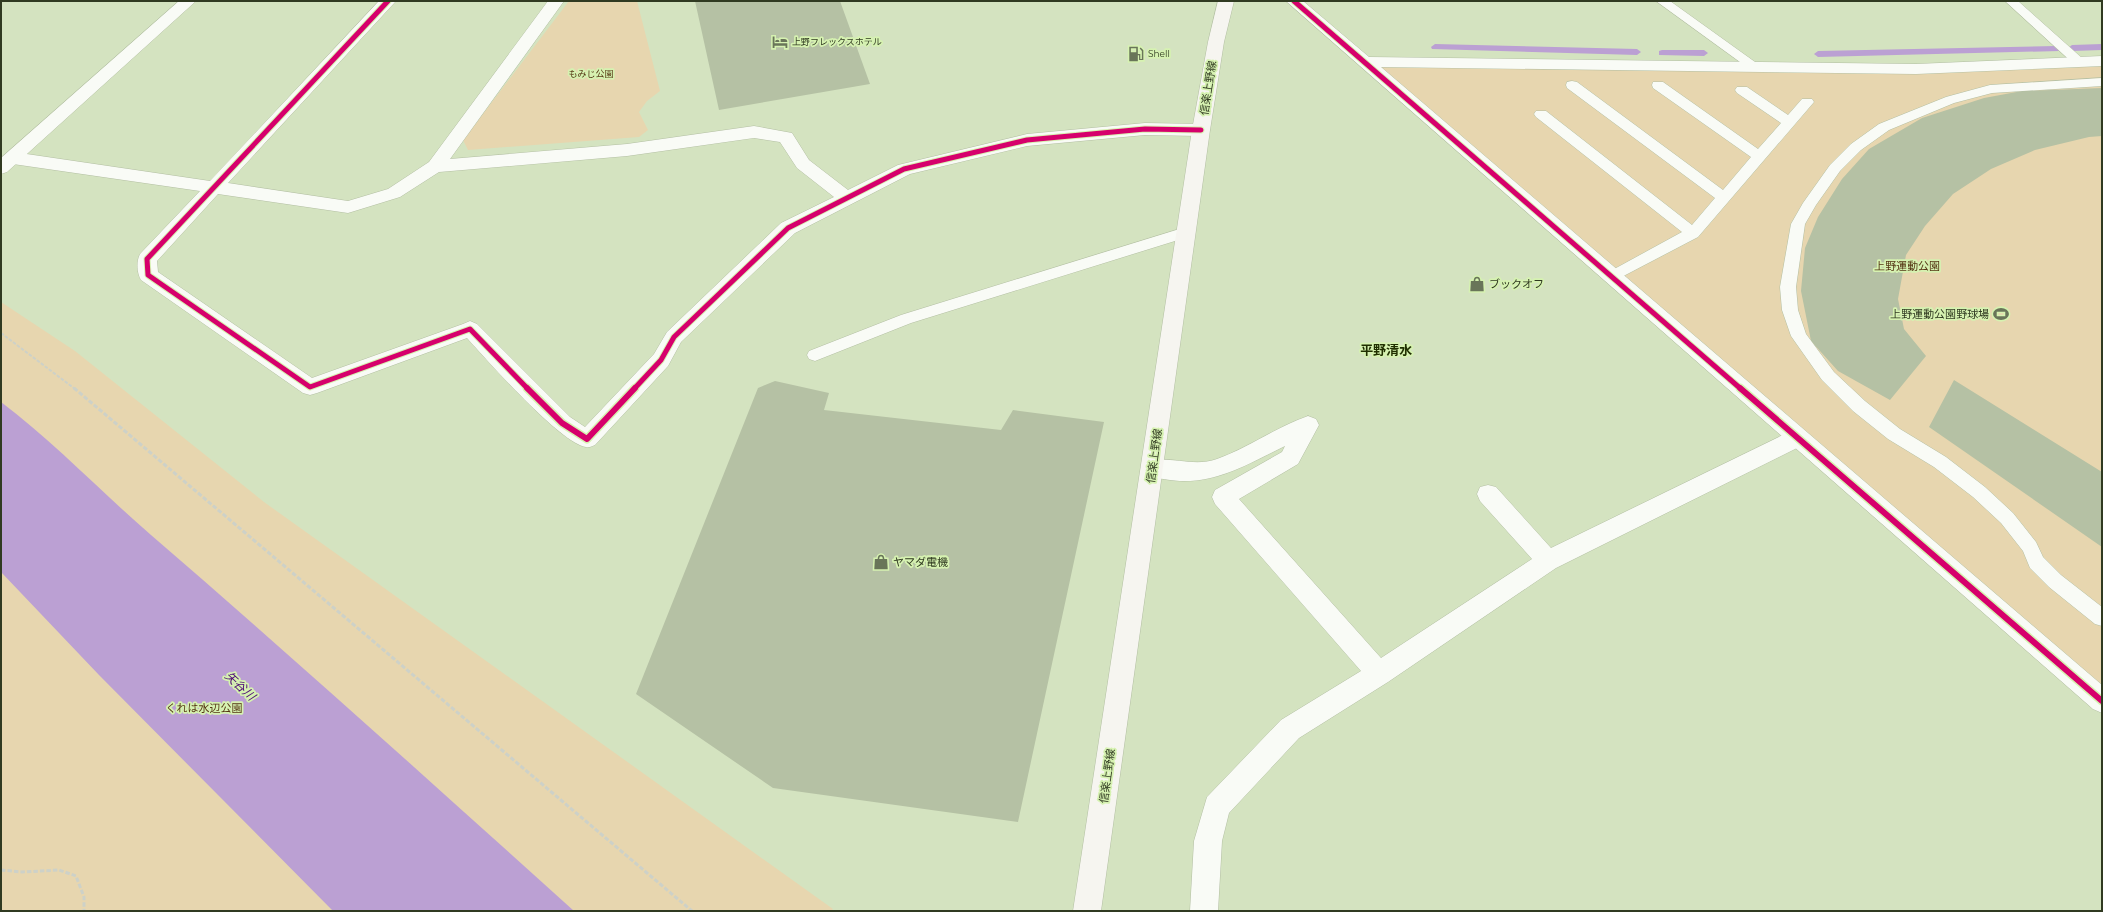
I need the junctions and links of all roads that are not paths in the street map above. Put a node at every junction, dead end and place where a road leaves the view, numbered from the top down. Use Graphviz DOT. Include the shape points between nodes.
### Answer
graph roads {
  1 [pos="188,1"];
  2 [pos="388,1"];
  3 [pos="556,1"];
  4 [pos="1226,1"];
  5 [pos="1294,1"];
  6 [pos="1662,1"];
  7 [pos="2011,1"];
  8 [pos="2102,61"];
  9 [pos="1366,62"];
  10 [pos="2079,62"];
  11 [pos="1756,67"];
  12 [pos="2102,82"];
  13 [pos="1572,85"];
  14 [pos="1658,85"];
  15 [pos="1742,90"];
  16 [pos="1807,102"];
  17 [pos="1541,114"];
  18 [pos="1789,122"];
  19 [pos="1201,130"];
  20 [pos="1760,156"];
  21 [pos="7,163"];
  22 [pos="435,166"];
  23 [pos="214,188"];
  24 [pos="846,197"];
  25 [pos="1724,198"];
  26 [pos="1186,232"];
  27 [pos="1693,233"];
  28 [pos="1612,276"];
  29 [pos="815,355"];
  30 [pos="1797,438"];
  31 [pos="1152,468"];
  32 [pos="1488,494"];
  33 [pos="1548,561"];
  34 [pos="2102,618"];
  35 [pos="1379,674"];
  36 [pos="2102,701"];
  37 [pos="1087,911"];
  38 [pos="1204,911"];
  1 -- 21 [label="street"];
  2 -- 23 [label="street"];
  3 -- 22 [label="street"];
  4 -- 19 [label="main road, 信楽上野線" via="1216,42"];
  5 -- 9 [label="street"];
  6 -- 11 [label="lane"];
  7 -- 10 [label="lane"];
  8 -- 10 [label="street"];
  9 -- 11 [label="street"];
  9 -- 28 [label="street"];
  10 -- 11 [label="street" via="1916,69"];
  12 -- 34 [label="lane" via="1990,89 1951,100 1884,127 1856,147 1835,168 1810,203 1798,224 1788,287 1790,310 1799,336 1828,376 1859,406 1894,434 1940,462 1979,492 2011,524 2030,547 2036,562 2055,582"];
  13 -- 25 [label="lane"];
  14 -- 20 [label="lane"];
  15 -- 18 [label="lane"];
  16 -- 18 [label="lane"];
  17 -- 27 [label="lane"];
  18 -- 20 [label="lane"];
  19 -- 24 [label="street" via="1145,129 1027,140 904,169"];
  19 -- 26 [label="main road, 信楽上野線"];
  20 -- 25 [label="lane"];
  21 -- 23 [label="street"];
  22 -- 23 [label="street" via="394,193 348,207"];
  22 -- 24 [label="street" via="627,150 754,132 786,137 803,164"];
  23 -- 24 [label="street" via="147,258 148,275 310,387 470,330 562,423 587,439 661,360 674,337 788,228"];
  25 -- 27 [label="lane"];
  26 -- 29 [label="lane" via="906,319"];
  26 -- 31 [label="main road, 信楽上野線"];
  27 -- 28 [label="lane"];
  28 -- 30 [label="street"];
  30 -- 33 [label="street"];
  30 -- 36 [label="street"];
  31 -- 35 [label="street" via="1195,473 1220,468 1308,425 1290,458 1223,497"];
  31 -- 37 [label="main road, 信楽上野線"];
  32 -- 33 [label="street"];
  33 -- 35 [label="street"];
  35 -- 38 [label="street" via="1290,729 1217,806 1208,841"];
}
